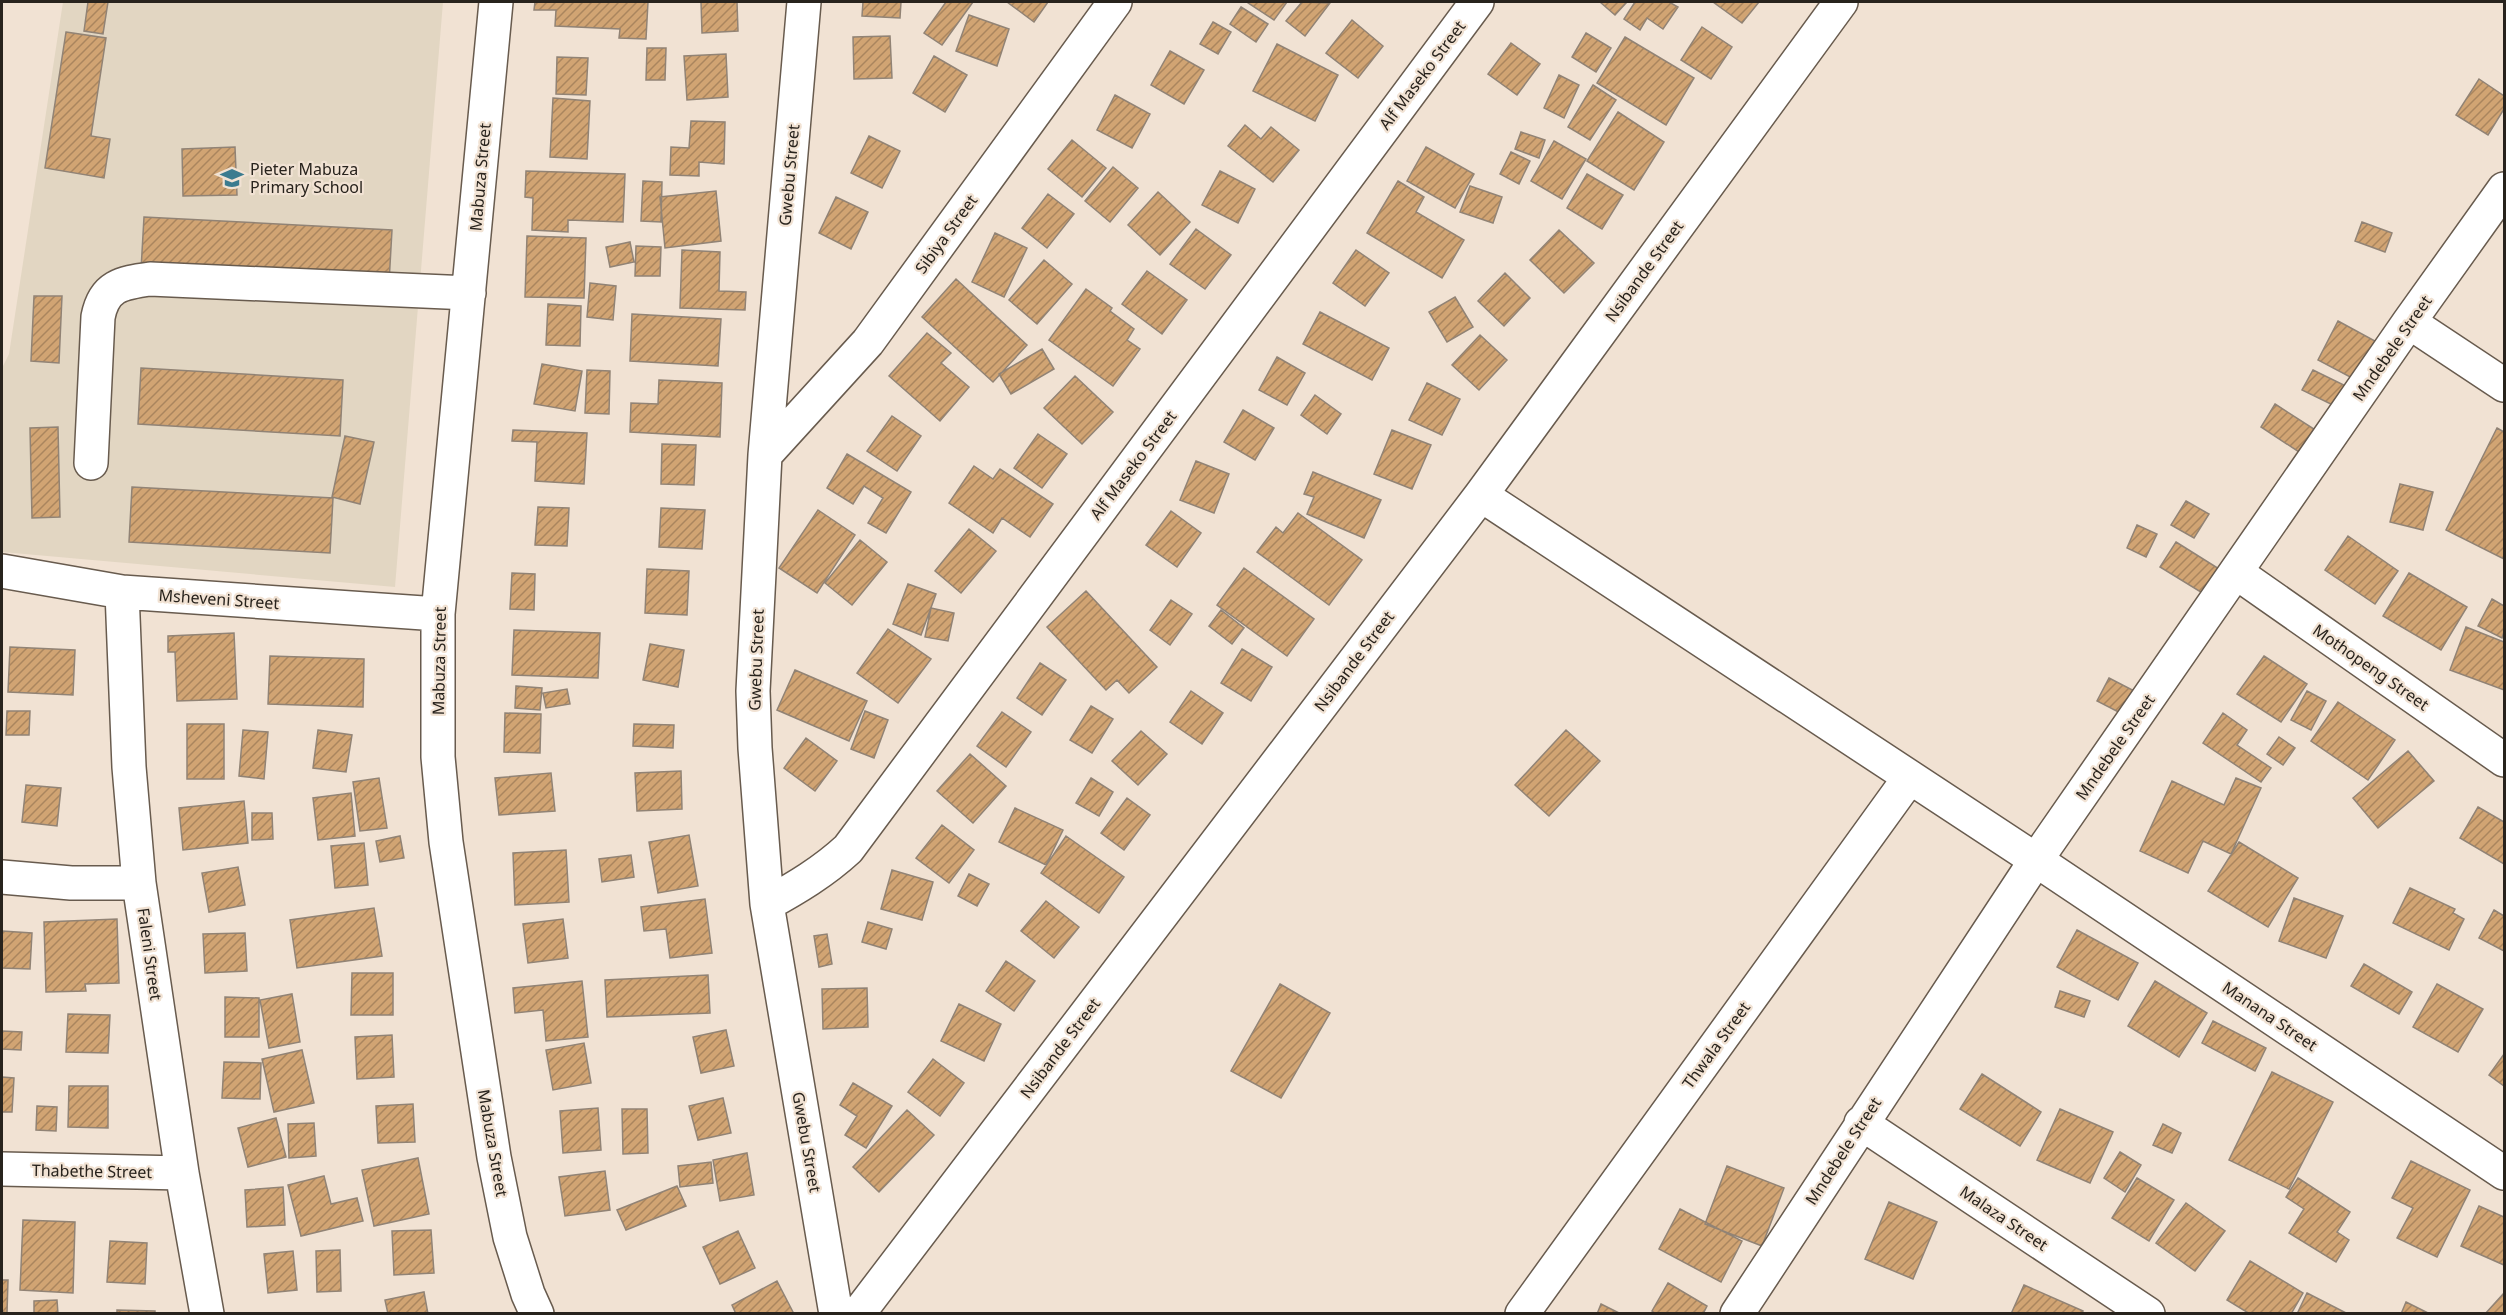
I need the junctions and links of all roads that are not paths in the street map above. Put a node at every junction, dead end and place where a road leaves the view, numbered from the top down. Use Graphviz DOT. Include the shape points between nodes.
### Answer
graph roads {
  1 [pos="496,2"];
  2 [pos="804,2"];
  3 [pos="1115,2"];
  4 [pos="1477,2"];
  5 [pos="1841,2"];
  6 [pos="2505,189"];
  7 [pos="470,293"];
  8 [pos="2409,322"];
  9 [pos="2505,385"];
  10 [pos="765,455"];
  11 [pos="91,463"];
  12 [pos="1481,495"];
  13 [pos="2,571"];
  14 [pos="2237,573"];
  15 [pos="122,592"];
  16 [pos="438,614"];
  17 [pos="2505,760"];
  18 [pos="1910,777"];
  19 [pos="2036,860"];
  20 [pos="2,877"];
  21 [pos="139,883"];
  22 [pos="767,904"];
  23 [pos="1861,1123"];
  24 [pos="2,1169"];
  25 [pos="182,1173"];
  26 [pos="2505,1173"];
  27 [pos="207,1314"];
  28 [pos="537,1314"];
  29 [pos="836,1314"];
  30 [pos="858,1314"];
  31 [pos="1522,1314"];
  32 [pos="1737,1314"];
  33 [pos="2148,1314"];
  1 -- 7 [label="street, Mabuza Street"];
  2 -- 10 [label="street, Gwebu Street"];
  3 -- 10 [label="street, Sibiya Street" via="868,342"];
  4 -- 22 [label="street, Alf Maseko Street" via="848,849 809,881"];
  5 -- 12 [label="street, Nsibande Street"];
  6 -- 8 [label="street, Mndebele Street"];
  7 -- 11 [label="street" via="150,279 111,289 101,302 98,317"];
  7 -- 16 [label="street, Mabuza Street"];
  8 -- 9 [label="street"];
  8 -- 14 [label="street, Mndebele Street"];
  10 -- 22 [label="street, Gwebu Street" via="753,691"];
  12 -- 18 [label="street, Manana Street"];
  12 -- 30 [label="street, Nsibande Street"];
  13 -- 15 [label="street, Msheveni Street"];
  14 -- 17 [label="street, Mothopeng Street"];
  14 -- 19 [label="street, Mndebele Street"];
  15 -- 16 [label="street, Msheveni Street"];
  15 -- 21 [label="street, Faleni Street" via="129,766"];
  16 -- 28 [label="street, Mabuza Street" via="438,757 446,842 494,1157 510,1237"];
  18 -- 19 [label="street, Manana Street"];
  18 -- 31 [label="street, Thwala Street"];
  19 -- 23 [label="street, Mndebele Street"];
  19 -- 26 [label="street, Manana Street"];
  20 -- 21 [label="street"];
  21 -- 25 [label="street, Faleni Street"];
  22 -- 29 [label="street, Gwebu Street"];
  23 -- 32 [label="street, Mndebele Street"];
  23 -- 33 [label="street, Malaza Street"];
  24 -- 25 [label="street, Thabethe Street"];
  25 -- 27 [label="street, Faleni Street"];
}
